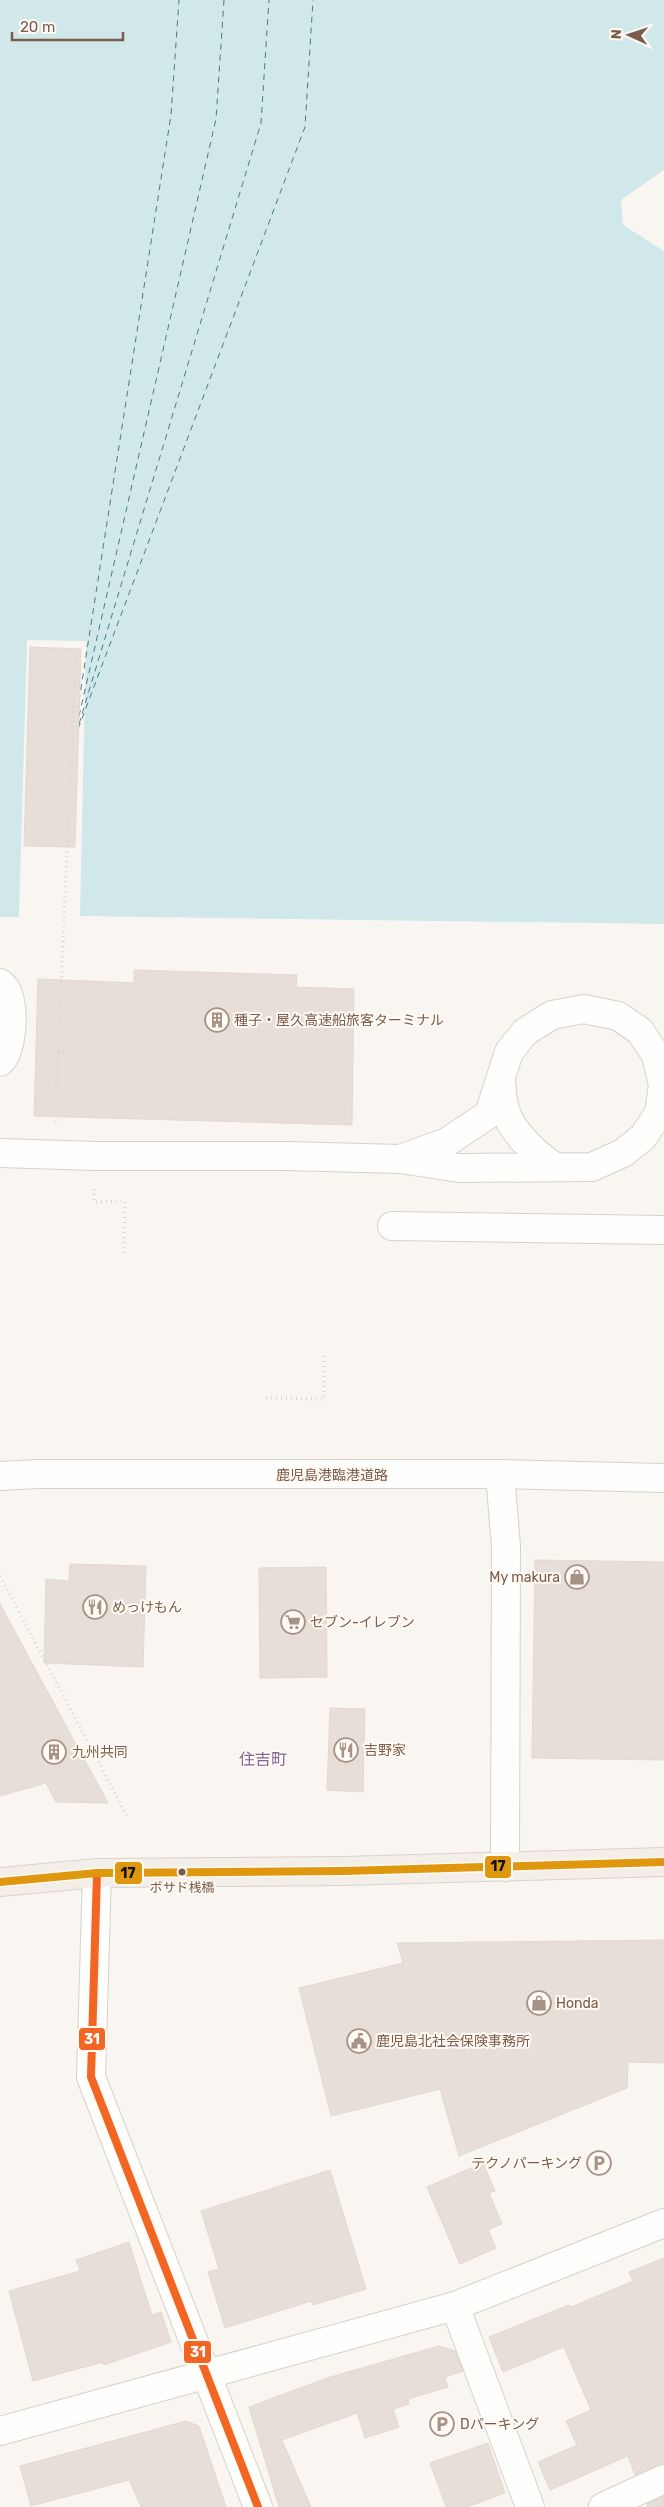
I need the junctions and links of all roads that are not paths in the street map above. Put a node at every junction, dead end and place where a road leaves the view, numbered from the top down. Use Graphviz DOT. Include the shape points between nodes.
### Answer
graph roads {
  1 [pos="0,983"];
  2 [pos="0,1062"];
  3 [pos="501,1081"];
  4 [pos="0,1153"];
  5 [pos="400,1160"];
  6 [pos="555,1167"];
  7 [pos="392,1226"];
  8 [pos="664,1230"];
  9 [pos="500,1474"];
  10 [pos="0,1476"];
  11 [pos="664,1478"];
  12 [pos="664,1862"];
  13 [pos="505,1867"];
  14 [pos="97,1873"];
  15 [pos="0,1882"];
  16 [pos="664,2223"];
  17 [pos="455,2306"];
  18 [pos="207,2373"];
  19 [pos="0,2431"];
  20 [pos="664,2479"];
  21 [pos="258,2507"];
  22 [pos="530,2507"];
  23 [pos="603,2507"];
  1 -- 2 [label="street" via="11,1002 10,1044"];
  3 -- 5 [label="street" via="489,1114 447,1142"];
  3 -- 6 [label="street" via="505,1111 513,1124 535,1153"];
  3 -- 6 [label="street" via="508,1052 525,1032 552,1015 584,1009 618,1016 640,1031 656,1054 663,1085 660,1113 644,1138 623,1153 592,1167"];
  4 -- 5 [label="street"];
  5 -- 6 [label="street" via="459,1168"];
  7 -- 8 [label="street"];
  9 -- 10 [label="street, 鹿児島港臨港道路"];
  9 -- 11 [label="street, 鹿児島港臨港道路"];
  9 -- 13 [label="street" via="506,1546"];
  12 -- 13 [label="main road"];
  13 -- 14 [label="main road"];
  14 -- 15 [label="main road"];
  14 -- 18 [label="street" via="91,2078"];
  16 -- 17 [label="street"];
  17 -- 18 [label="street"];
  17 -- 22 [label="street"];
  18 -- 19 [label="street"];
  18 -- 21 [label="street"];
  20 -- 23 [label="street"];
}
